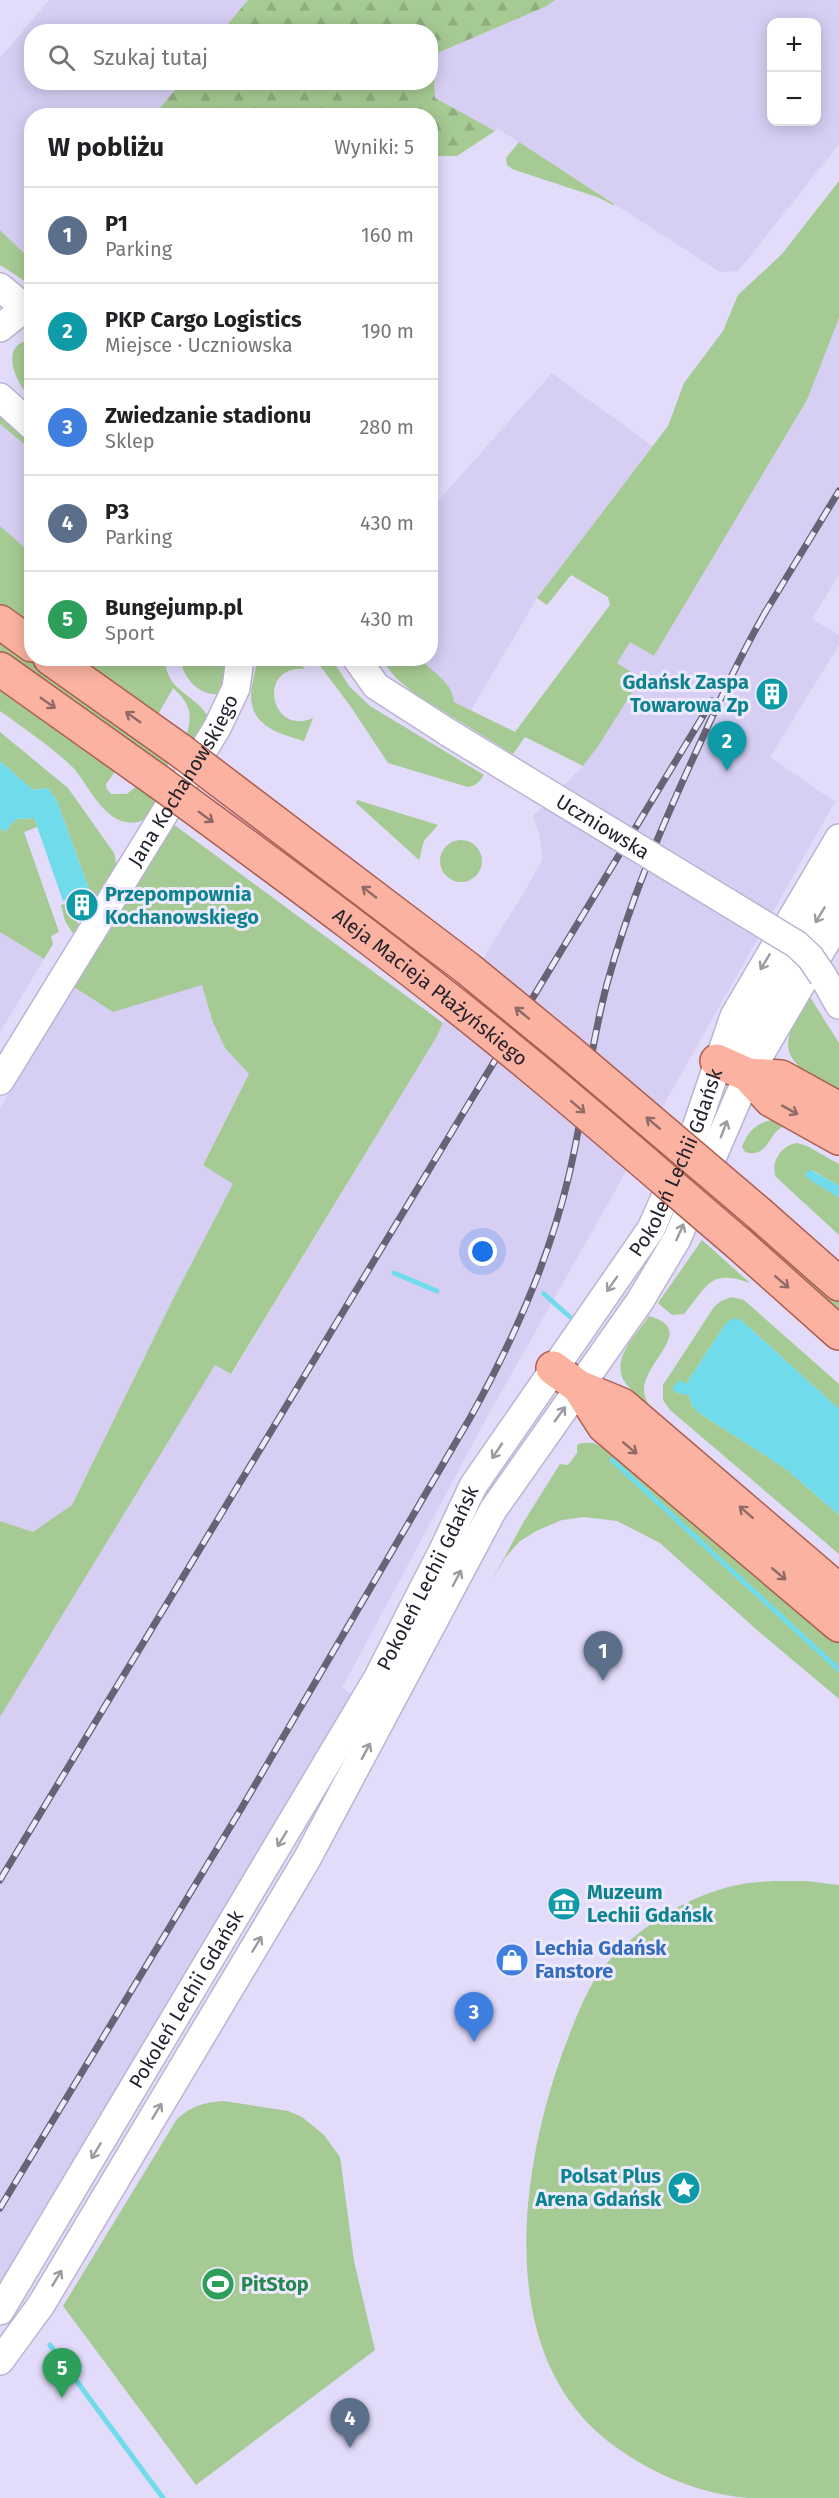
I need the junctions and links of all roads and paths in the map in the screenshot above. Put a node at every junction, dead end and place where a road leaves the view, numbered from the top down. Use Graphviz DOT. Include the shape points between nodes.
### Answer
graph roads {
  1 [pos="0,287"];
  2 [pos="24,308"];
  3 [pos="24,313"];
  4 [pos="0,328"];
  5 [pos="0,397"];
  6 [pos="24,419"];
  7 [pos="0,622"];
  8 [pos="24,639"];
  9 [pos="61,666"];
  10 [pos="239,666"];
  11 [pos="362,666"];
  12 [pos="0,669"];
  13 [pos="839,839"];
  14 [pos="835,937"];
  15 [pos="839,1005"];
  16 [pos="717,1061"];
  17 [pos="748,1075"];
  18 [pos="0,1081"];
  19 [pos="839,1109"];
  20 [pos="839,1138"];
  21 [pos="839,1284"];
  22 [pos="839,1333"];
  23 [pos="553,1368"];
  24 [pos="579,1387"];
  25 [pos="839,1591"];
  26 [pos="839,1625"];
  27 [pos="312,1789"];
  28 [pos="339,1803"];
  29 [pos="177,2015"];
  30 [pos="205,2031"];
  31 [pos="14,2288"];
  32 [pos="41,2305"];
  33 [pos="0,2311"];
  34 [pos="0,2361"];
  1 -- 2 [label="street"];
  3 -- 4 [label="street"];
  5 -- 6 [label="street"];
  7 -- 8 [label="main road"];
  21 -- 9 [label="main road, Aleja Macieja Płażyńskiego, one-way, bridge" via="467,968"];
  10 -- 18 [label="street, Jana Kochanowskiego" via="236,688 217,728"];
  11 -- 15 [label="street, Uczniowska, bridge" via="376,686 448,733 796,944 810,957"];
  12 -- 22 [label="main road, Aleja Macieja Płażyńskiego, one-way, bridge" via="304,888 447,999 534,1069"];
  13 -- 16 [label="street, Pokoleń Lechii Gdańsk, one-way" via="734,1016"];
  13 -- 17 [label="street, Pokoleń Lechii Gdańsk, one-way" via="835,891 754,1026 748,1048"];
  14 -- 17 [label="street, Pokoleń Lechii Gdańsk"];
  16 -- 17 [label="main road"];
  16 -- 23 [label="street, Pokoleń Lechii Gdańsk, one-way" via="697,1125 651,1229"];
  17 -- 19 [label="main road" via="781,1077"];
  17 -- 20 [label="main road, one-way" via="771,1100"];
  24 -- 17 [label="street, Pokoleń Lechii Gdańsk, one-way" via="640,1301 677,1239"];
  23 -- 24 [label="main road"];
  23 -- 27 [label="street, Pokoleń Lechii Gdańsk, one-way" via="473,1486 377,1679"];
  25 -- 24 [label="main road, one-way" via="622,1405"];
  24 -- 26 [label="main road, one-way" via="604,1426"];
  28 -- 24 [label="street, Pokoleń Lechii Gdańsk, one-way" via="493,1510"];
  27 -- 28 [label="street"];
  27 -- 29 [label="street, Pokoleń Lechii Gdańsk, one-way"];
  30 -- 28 [label="street, Pokoleń Lechii Gdańsk, one-way"];
  29 -- 30 [label="street"];
  29 -- 31 [label="street, Pokoleń Lechii Gdańsk, one-way"];
  32 -- 30 [label="street, Pokoleń Lechii Gdańsk, one-way"];
  31 -- 32 [label="street"];
  31 -- 33 [label="street, Pokoleń Lechii Gdańsk"];
  32 -- 34 [label="street, Pokoleń Lechii Gdańsk"];
}
